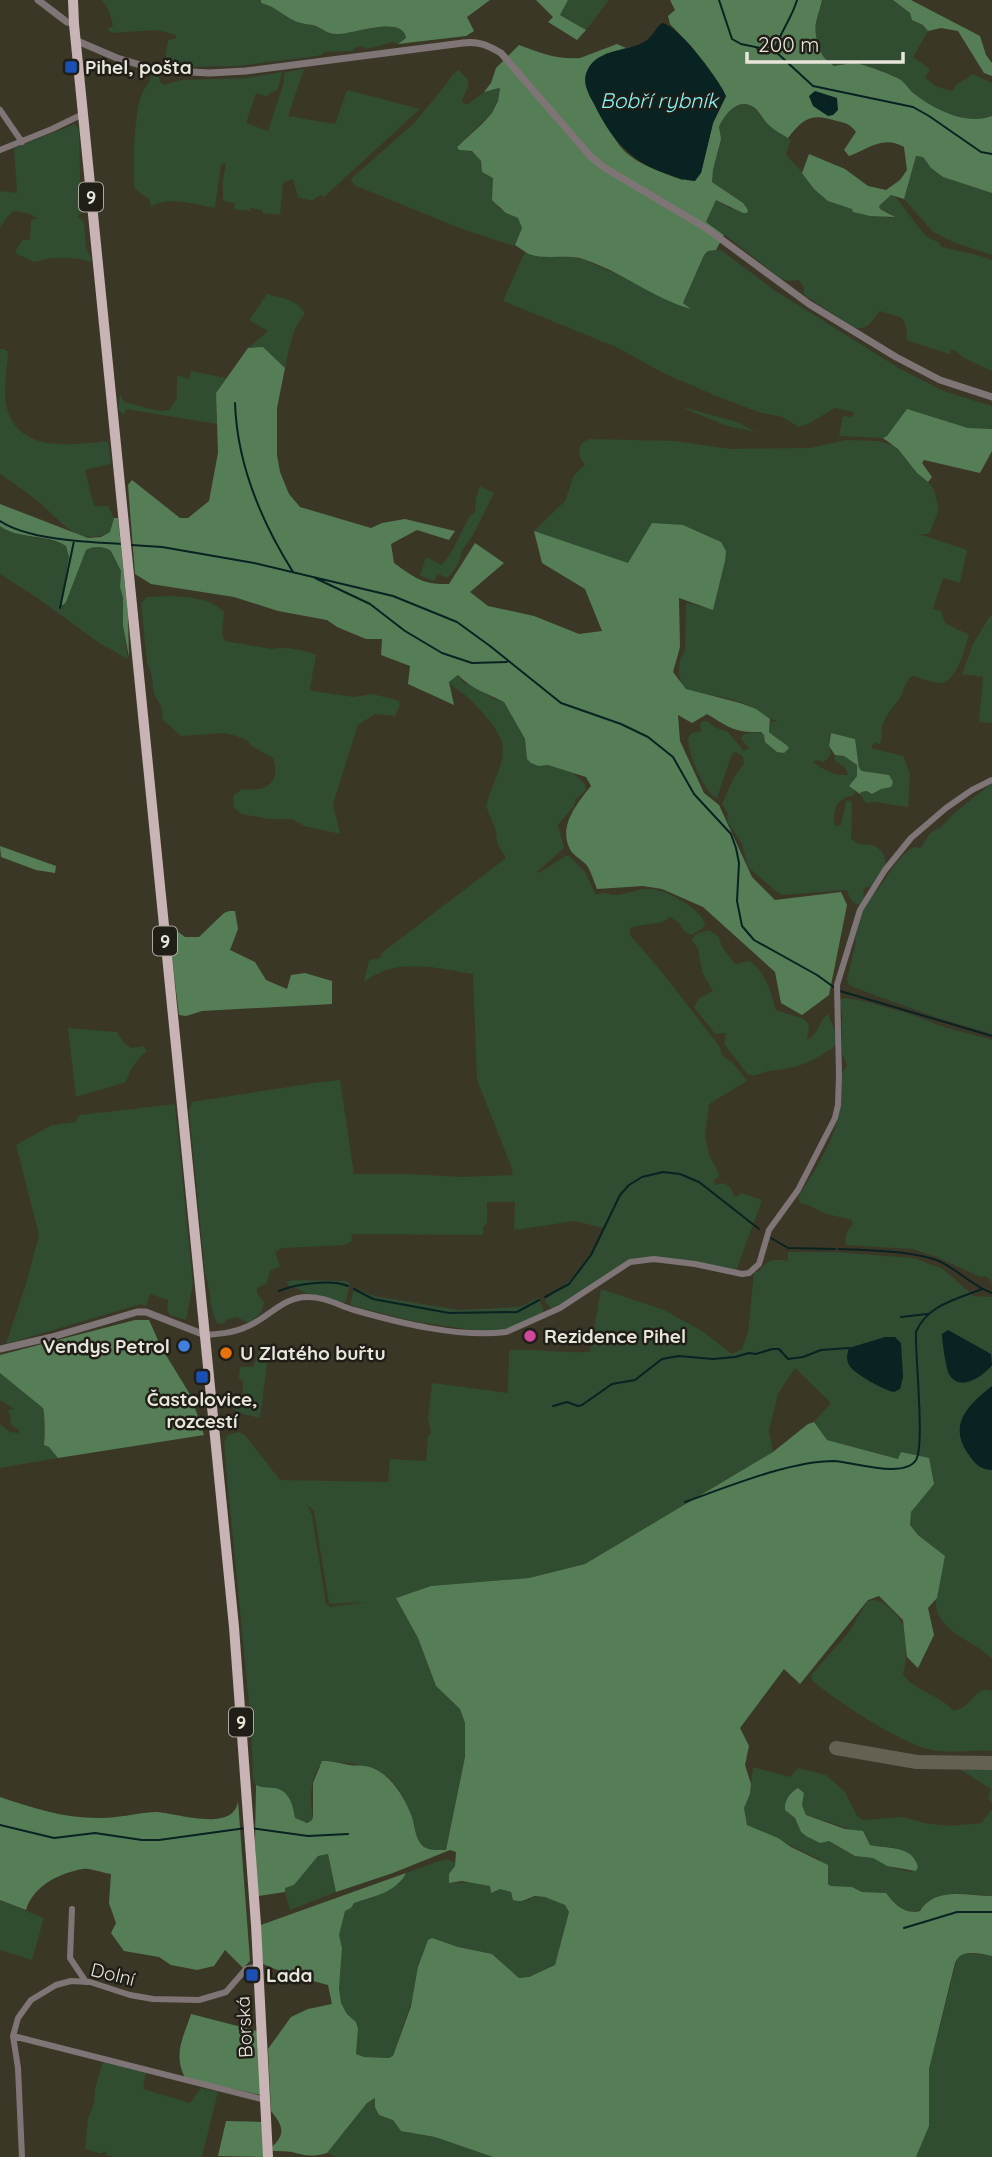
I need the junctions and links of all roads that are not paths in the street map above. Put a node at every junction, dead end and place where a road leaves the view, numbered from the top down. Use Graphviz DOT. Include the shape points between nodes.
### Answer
graph roads {
  1 [pos="38,0"];
  2 [pos="73,0"];
  3 [pos="74,24"];
  4 [pos="75,40"];
  5 [pos="0,110"];
  6 [pos="83,114"];
  7 [pos="22,142"];
  8 [pos="0,150"];
  9 [pos="992,397"];
  10 [pos="992,780"];
  11 [pos="205,1335"];
  12 [pos="0,1349"];
  13 [pos="72,1909"];
  14 [pos="258,1966"];
  15 [pos="86,1982"];
  16 [pos="13,2036"];
  17 [pos="265,2100"];
  18 [pos="22,2157"];
  19 [pos="268,2157"];
  1 -- 3 [label="street"];
  2 -- 3 [label="main road, 9"];
  3 -- 4 [label="main road, 9"];
  4 -- 6 [label="main road, 9"];
  4 -- 9 [label="street" via="147,67 209,73 486,44 501,52 605,168 706,228 809,304 875,345 940,380"];
  5 -- 7 [label="street"];
  6 -- 7 [label="street"];
  6 -- 11 [label="main road, 9"];
  7 -- 8 [label="street"];
  10 -- 11 [label="street" via="946,808 911,838 860,910 837,985 835,1118 797,1190 769,1230 759,1264 749,1273 654,1259 630,1262 561,1308 498,1333 466,1333 409,1323 303,1296 248,1327"];
  11 -- 12 [label="street" via="137,1312"];
  11 -- 14 [label="main road, Borská / 9" via="234,1627"];
  13 -- 15 [label="street" via="70,1958"];
  14 -- 15 [label="street, Dolní" via="246,1969 226,1992 199,2000 142,1997"];
  14 -- 17 [label="main road, Borská / 9"];
  15 -- 16 [label="street, Dolní" via="60,1983 40,1993 18,2018"];
  16 -- 17 [label="street"];
  16 -- 18 [label="street"];
  17 -- 19 [label="main road, Borská / 9"];
}
